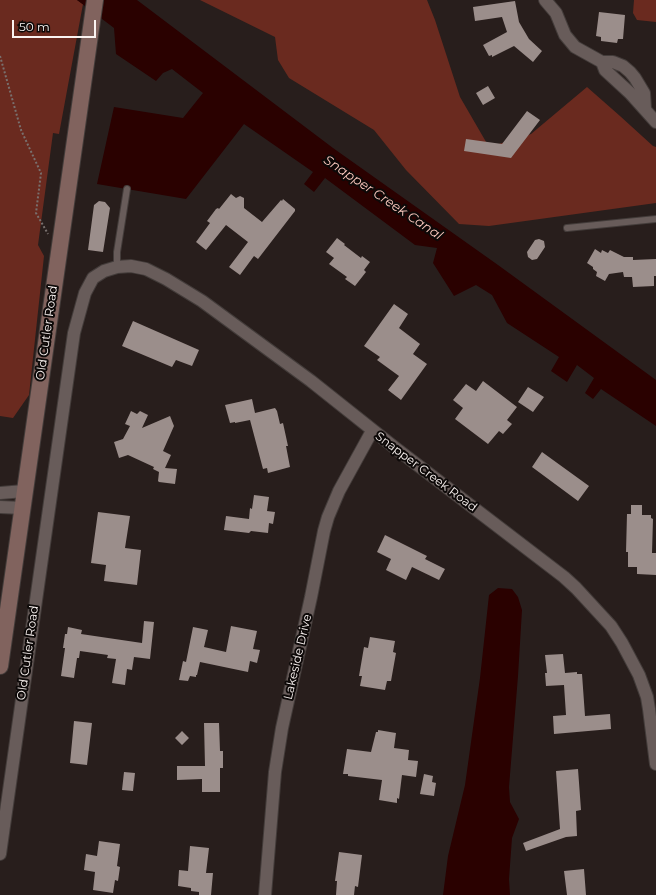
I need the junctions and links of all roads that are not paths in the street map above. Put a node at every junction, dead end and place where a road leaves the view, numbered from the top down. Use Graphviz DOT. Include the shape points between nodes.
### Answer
graph roads {
  1 [pos="95,0"];
  2 [pos="545,0"];
  3 [pos="656,122"];
  4 [pos="127,189"];
  5 [pos="656,219"];
  6 [pos="567,228"];
  7 [pos="117,267"];
  8 [pos="104,271"];
  9 [pos="372,431"];
  10 [pos="24,491"];
  11 [pos="0,492"];
  12 [pos="0,507"];
  13 [pos="22,508"];
  14 [pos="0,666"];
  15 [pos="656,764"];
  16 [pos="0,854"];
  17 [pos="265,895"];
  1 -- 10 [label="main road, Old Cutler Road"];
  2 -- 3 [label="street" via="556,13 569,41 575,47 602,62 613,62 623,66 630,72 644,93 645,108"];
  4 -- 7 [label="lane"];
  5 -- 6 [label="lane"];
  7 -- 8 [label="street, Snapper Creek Road"];
  7 -- 9 [label="street, Snapper Creek Road" via="146,269 202,301 310,381"];
  8 -- 16 [label="street, Old Cutler Road" via="93,278 85,293 71,346"];
  9 -- 15 [label="street, Snapper Creek Road" via="564,577 607,621 622,643 643,685 652,722"];
  9 -- 17 [label="street, Lakeside Drive" via="339,491 324,531 282,728 272,802"];
  10 -- 11 [label="street"];
  10 -- 13 [label="main road, Old Cutler Road"];
  12 -- 13 [label="street"];
  13 -- 14 [label="main road, Old Cutler Road"];
}
